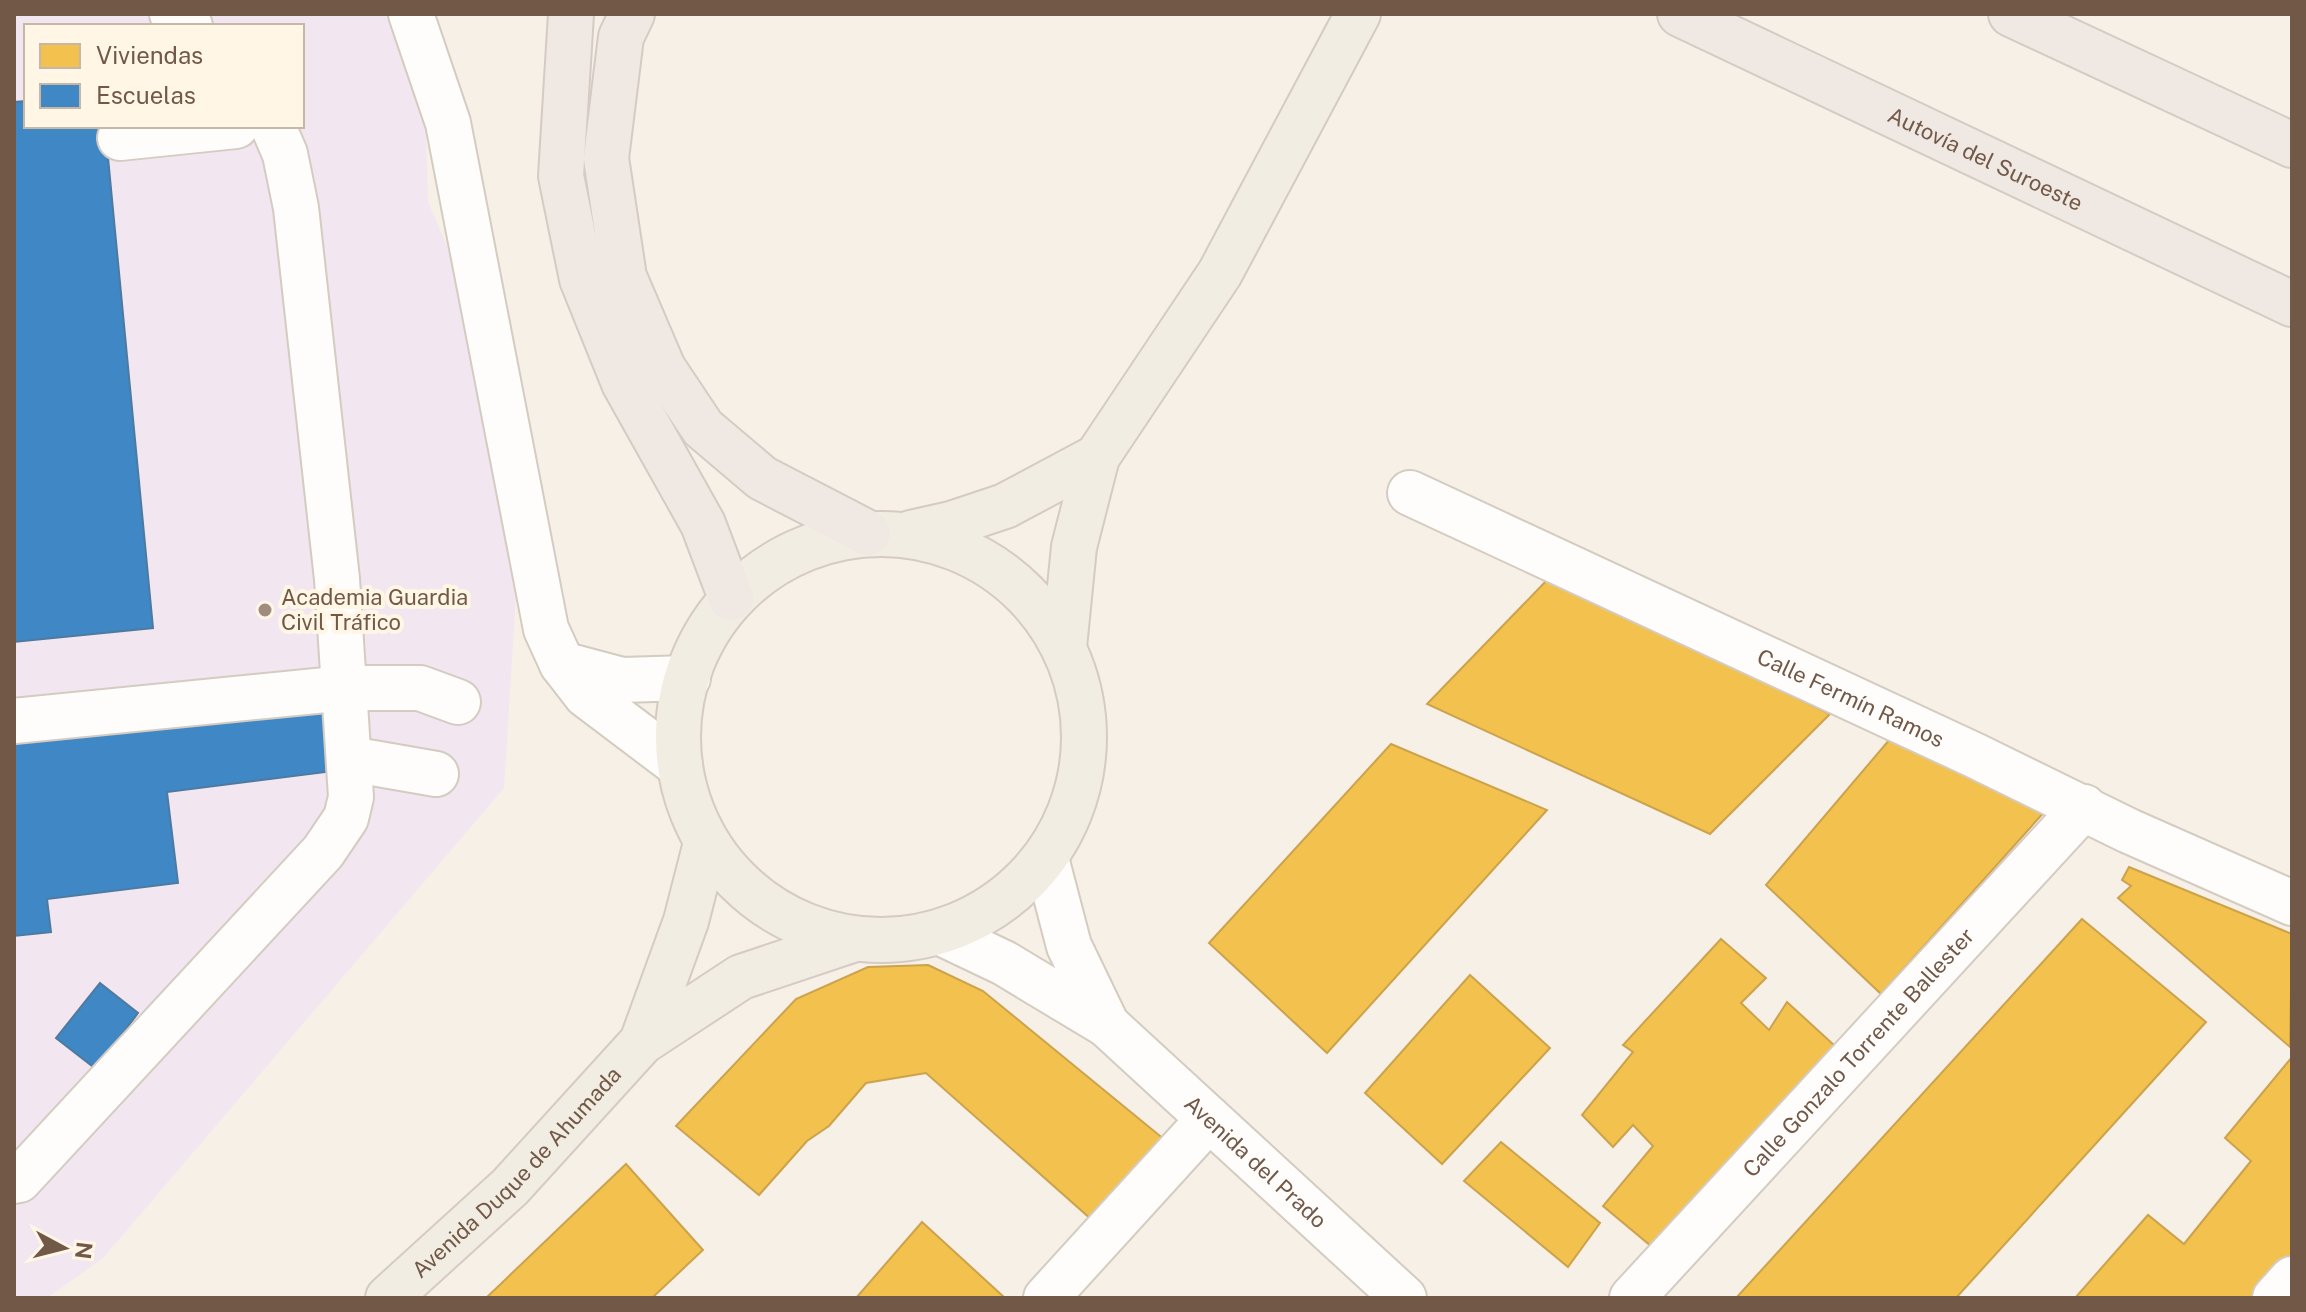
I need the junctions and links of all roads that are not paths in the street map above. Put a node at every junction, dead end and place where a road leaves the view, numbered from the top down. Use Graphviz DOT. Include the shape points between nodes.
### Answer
graph roads {
  1 [pos="411,14"];
  2 [pos="571,14"];
  3 [pos="632,14"];
  4 [pos="1358,14"];
  5 [pos="1680,14"];
  6 [pos="2011,14"];
  7 [pos="217,128"];
  8 [pos="274,128"];
  9 [pos="120,138"];
  10 [pos="2292,145"];
  11 [pos="2292,304"];
  12 [pos="1097,457"];
  13 [pos="1410,493"];
  14 [pos="868,533"];
  15 [pos="911,533"];
  16 [pos="731,598"];
  17 [pos="1064,647"];
  18 [pos="562,664"];
  19 [pos="688,678"];
  20 [pos="346,688"];
  21 [pos="458,702"];
  22 [pos="14,721"];
  23 [pos="350,759"];
  24 [pos="680,766"];
  25 [pos="436,774"];
  26 [pos="2084,807"];
  27 [pos="706,843"];
  28 [pos="1046,858"];
  29 [pos="2292,903"];
  30 [pos="941,933"];
  31 [pos="852,940"];
  32 [pos="1107,1025"];
  33 [pos="642,1042"];
  34 [pos="1209,1119"];
  35 [pos="14,1181"];
  36 [pos="2292,1279"];
  37 [pos="388,1298"];
  38 [pos="1046,1298"];
  39 [pos="1404,1298"];
  40 [pos="1632,1298"];
  41 [pos="2275,1298"];
  1 -- 18 [label="street" via="448,123 546,629"];
  2 -- 16 [label="highway" via="561,176 582,279 624,383 703,524"];
  3 -- 14 [label="highway" via="621,37 606,158 624,277 663,368 703,428 762,478"];
  4 -- 12 [label="main road" via="1220,273"];
  5 -- 11 [label="highway, Autovía del Suroeste"];
  6 -- 10 [label="highway"];
  7 -- 9 [label="street"];
  8 -- 20 [label="street" via="296,208"];
  12 -- 15 [label="main road" via="1005,506"];
  12 -- 17 [label="main road" via="1074,547"];
  13 -- 26 [label="street, Calle Fermín Ramos"];
  14 -- 15 [label="main road"];
  14 -- 16 [label="main road" via="818,543 771,565"];
  15 -- 17 [label="main road" via="983,560 1030,598"];
  16 -- 19 [label="main road" via="697,649"];
  17 -- 28 [label="main road" via="1081,700 1084,755 1072,809"];
  18 -- 19 [label="street" via="622,680"];
  18 -- 24 [label="street" via="586,695"];
  19 -- 24 [label="main road" via="679,707"];
  20 -- 21 [label="street" via="420,688"];
  20 -- 22 [label="street"];
  20 -- 23 [label="street"];
  23 -- 25 [label="street"];
  23 -- 35 [label="street" via="346,818 323,852"];
  24 -- 27 [label="main road"];
  26 -- 29 [label="street, Calle Fermín Ramos"];
  26 -- 40 [label="street, Calle Gonzalo Torrente Ballester"];
  27 -- 31 [label="main road" via="744,889 794,923"];
  27 -- 33 [label="main road, Avenida Duque de Ahumada" via="686,921"];
  28 -- 30 [label="main road" via="1000,904"];
  28 -- 32 [label="street, Avenida del Prado" via="1069,946"];
  30 -- 31 [label="main road" via="897,942"];
  30 -- 32 [label="street, Avenida del Prado" via="1004,963"];
  31 -- 33 [label="main road, Avenida Duque de Ahumada" via="741,977"];
  32 -- 34 [label="street, Avenida del Prado"];
  33 -- 37 [label="main road, Avenida Duque de Ahumada" via="510,1187"];
  34 -- 38 [label="street"];
  34 -- 39 [label="street, Avenida del Prado"];
  36 -- 41 [label="street"];
}
